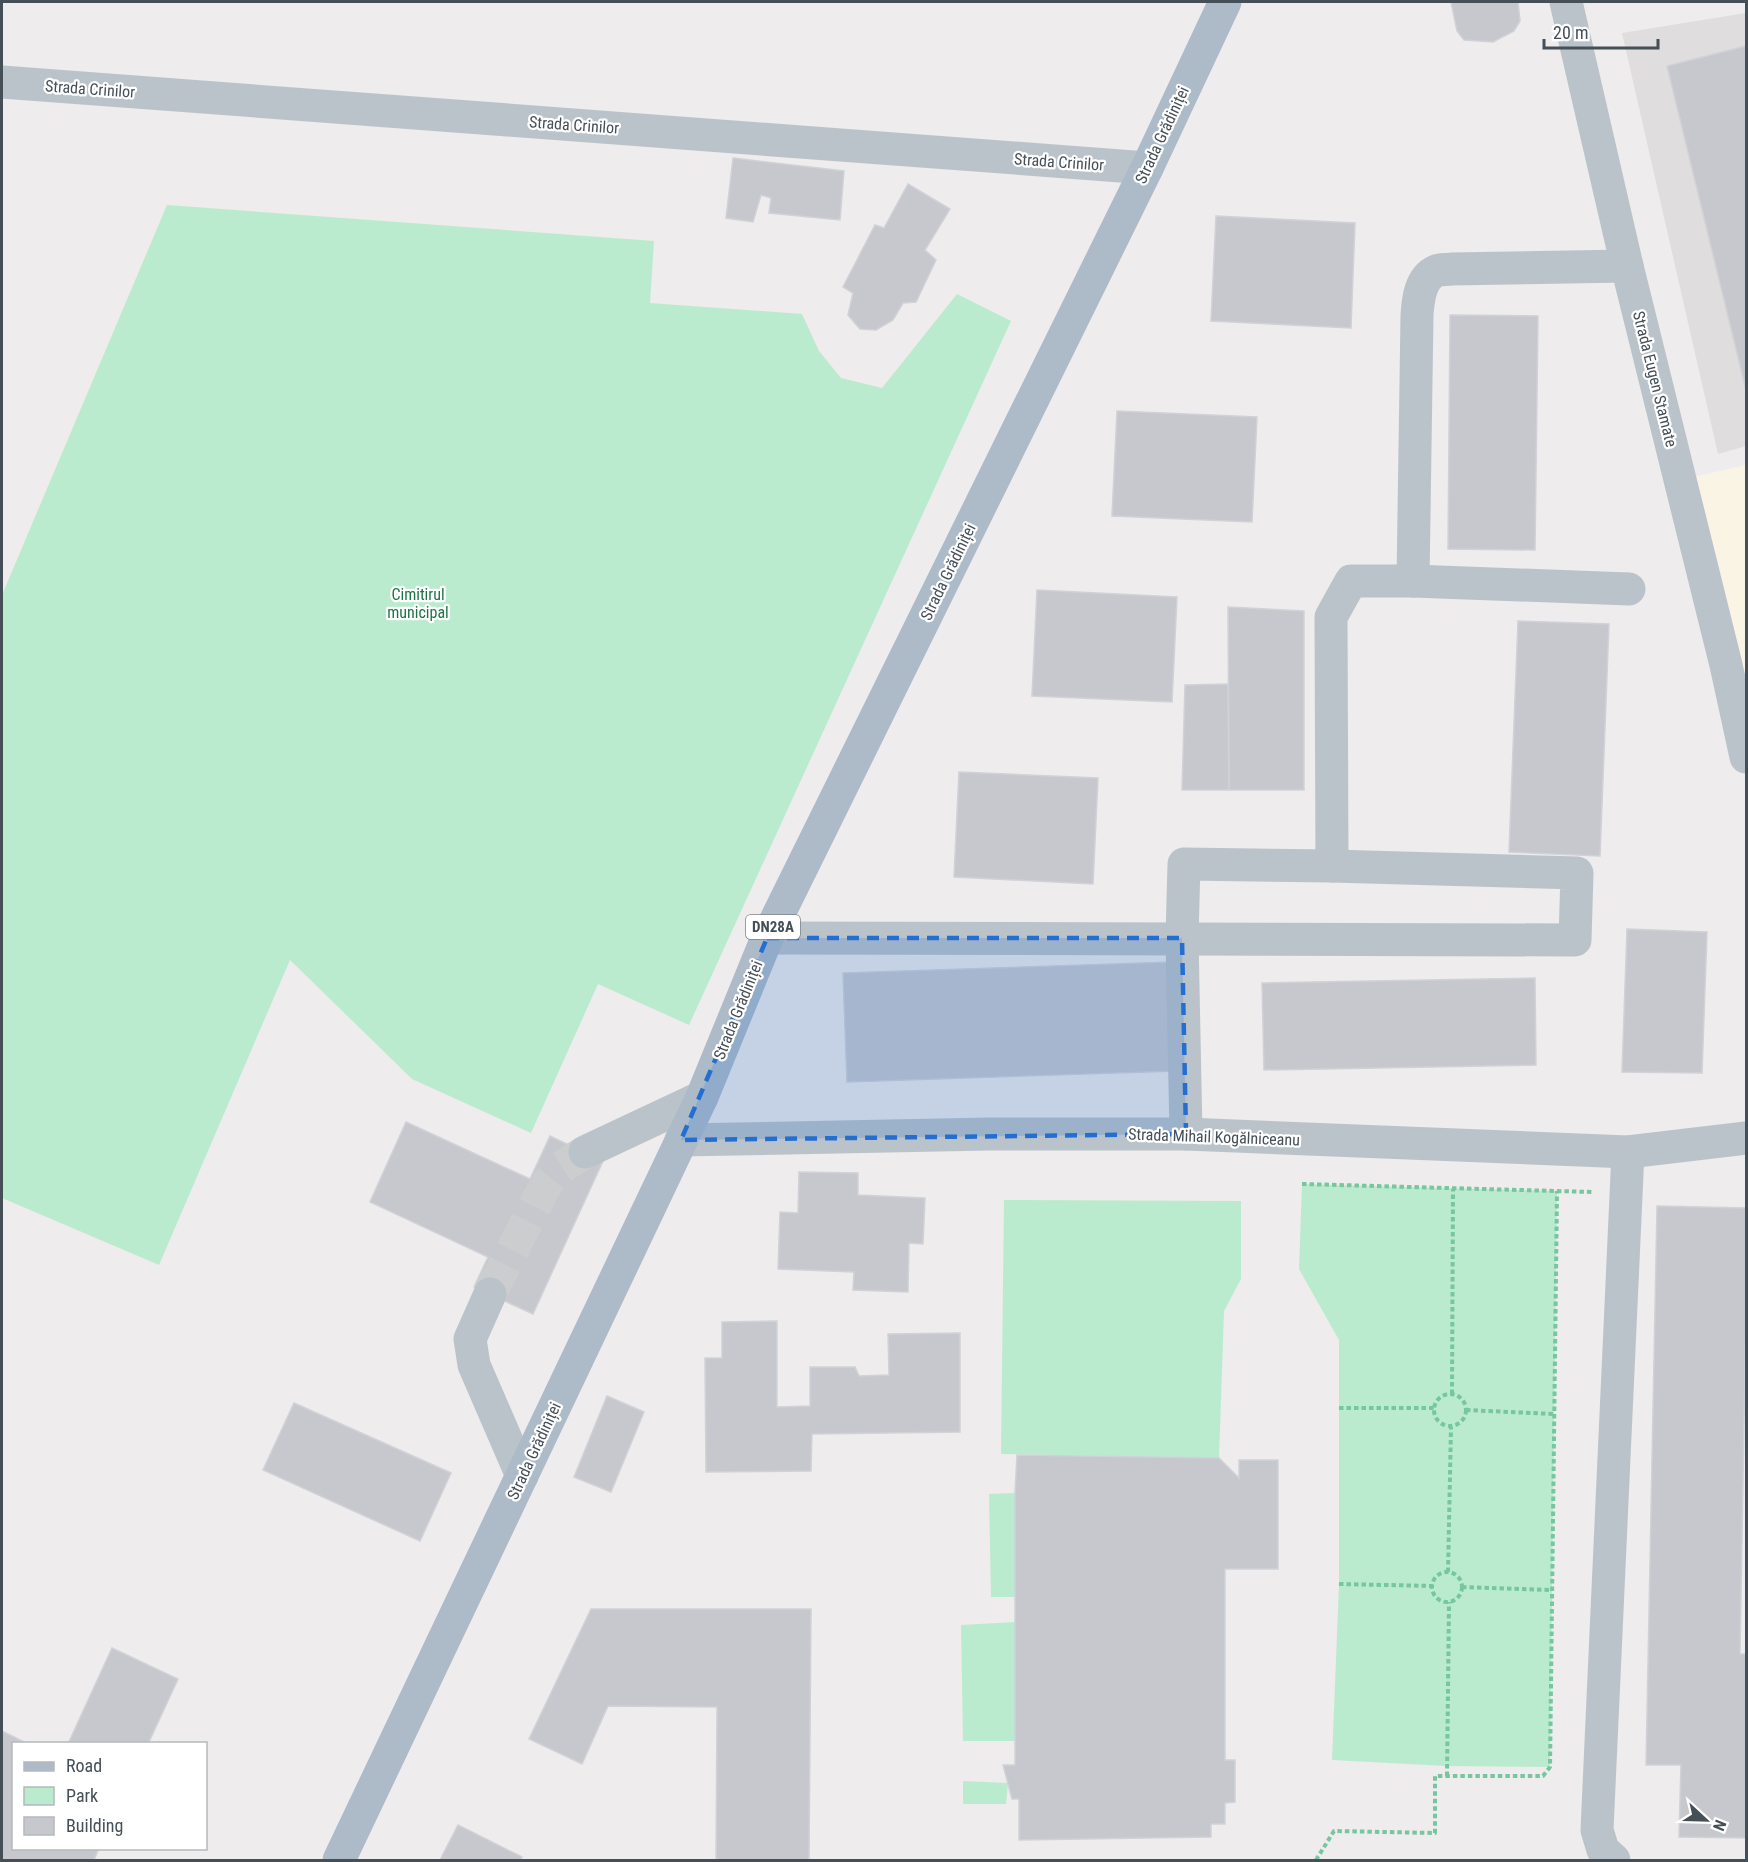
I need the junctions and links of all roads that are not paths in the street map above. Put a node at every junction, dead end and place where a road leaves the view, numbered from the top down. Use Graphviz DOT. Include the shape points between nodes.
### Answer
graph roads {
  1 [pos="1225,2"];
  2 [pos="1566,2"];
  3 [pos="2,82"];
  4 [pos="1147,168"];
  5 [pos="1627,266"];
  6 [pos="1413,581"];
  7 [pos="1629,589"];
  8 [pos="1746,757"];
  9 [pos="1332,866"];
  10 [pos="767,938"];
  11 [pos="1182,938"];
  12 [pos="702,1097"];
  13 [pos="1186,1134"];
  14 [pos="1746,1138"];
  15 [pos="681,1140"];
  16 [pos="585,1152"];
  17 [pos="1628,1152"];
  18 [pos="490,1294"];
  19 [pos="522,1476"];
  20 [pos="1608,1855"];
  21 [pos="339,1860"];
  1 -- 4 [label="main road, Strada Grădiniței / DN28A"];
  2 -- 5 [label="street, Strada Eugen Stamate"];
  3 -- 4 [label="street, Strada Crinilor"];
  4 -- 10 [label="main road, Strada Grădiniței / DN28A"];
  5 -- 6 [label="street" via="1451,269 1436,271 1425,280 1417,315"];
  5 -- 8 [label="street, Strada Eugen Stamate"];
  6 -- 7 [label="street"];
  6 -- 9 [label="street" via="1351,581 1331,617"];
  9 -- 11 [label="street" via="1184,864"];
  9 -- 11 [label="street" via="1577,873 1575,940"];
  10 -- 11 [label="street"];
  10 -- 12 [label="main road, Strada Grădiniței / DN28A"];
  11 -- 13 [label="street"];
  12 -- 15 [label="main road, Strada Grădiniței / DN28A"];
  12 -- 16 [label="street"];
  13 -- 15 [label="street, Strada Mihail Kogălniceanu"];
  13 -- 17 [label="street, Strada Mihail Kogălniceanu"];
  14 -- 17 [label="street, Strada Mihail Kogălniceanu"];
  15 -- 19 [label="main road, Strada Grădiniței / DN28A"];
  17 -- 20 [label="street" via="1597,1830"];
  18 -- 19 [label="street" via="471,1339 474,1365"];
  19 -- 21 [label="main road, Strada Grădiniței / DN28A"];
}
